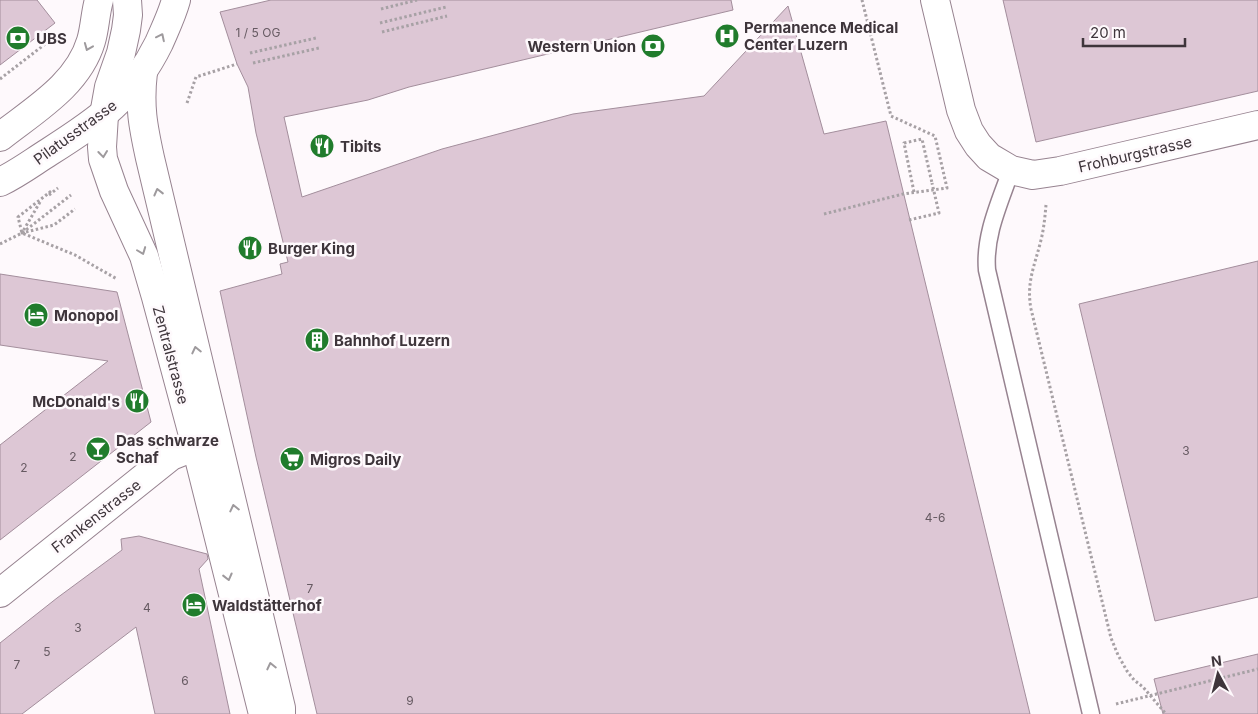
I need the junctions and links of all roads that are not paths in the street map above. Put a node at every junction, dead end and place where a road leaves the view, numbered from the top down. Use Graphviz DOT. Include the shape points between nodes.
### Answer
graph roads {
  1 [pos="99,0"];
  2 [pos="128,0"];
  3 [pos="176,0"];
  4 [pos="935,0"];
  5 [pos="143,72"];
  6 [pos="104,115"];
  7 [pos="1258,125"];
  8 [pos="0,137"];
  9 [pos="1011,170"];
  10 [pos="0,182"];
  11 [pos="196,446"];
  12 [pos="0,592"];
  13 [pos="1090,708"];
  14 [pos="263,714"];
  15 [pos="281,714"];
  1 -- 8 [label="main road, one-way" via="91,42 72,77"];
  2 -- 6 [label="main road, Zentralstrasse" via="121,53 109,87"];
  5 -- 3 [label="main road, Zentralstrasse, one-way" via="165,31"];
  4 -- 9 [label="main road" via="969,131 990,157"];
  5 -- 6 [label="main road, Pilatusstrasse"];
  15 -- 5 [label="main road, Zentralstrasse, one-way" via="141,118"];
  6 -- 10 [label="main road, Pilatusstrasse"];
  6 -- 11 [label="main road, Zentralstrasse, one-way" via="103,159 144,256"];
  7 -- 9 [label="main road, Frohburgstrasse" via="1045,174"];
  9 -- 13 [label="lane" via="990,233 986,260"];
  11 -- 12 [label="main road, Frankenstrasse" via="172,456"];
  11 -- 14 [label="main road, Zentralstrasse, one-way"];
}
